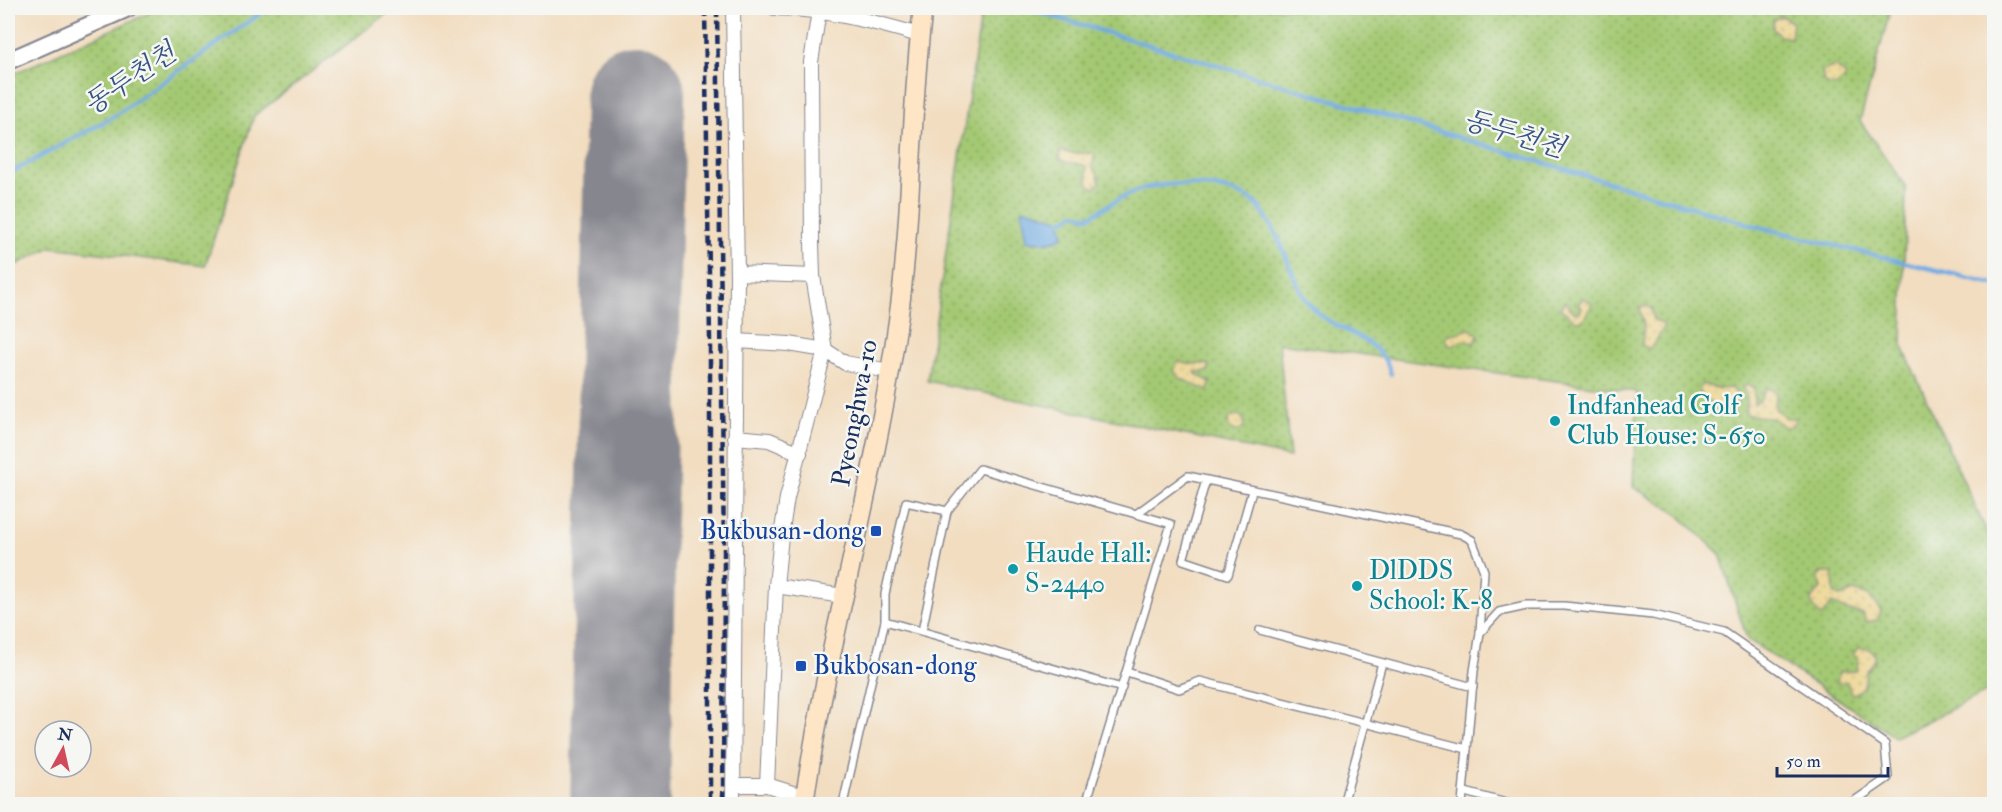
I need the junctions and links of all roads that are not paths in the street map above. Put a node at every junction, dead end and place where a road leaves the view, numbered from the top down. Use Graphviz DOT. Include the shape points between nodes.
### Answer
graph roads {
  1 [pos="128,8"];
  2 [pos="733,8"];
  3 [pos="774,8"];
  4 [pos="819,11"];
  5 [pos="921,23"];
  6 [pos="8,61"];
  7 [pos="737,273"];
  8 [pos="813,276"];
  9 [pos="736,341"];
  10 [pos="825,350"];
  11 [pos="888,371"];
  12 [pos="735,437"];
  13 [pos="800,453"];
  14 [pos="1206,480"];
  15 [pos="1252,490"];
  16 [pos="947,511"];
  17 [pos="1136,514"];
  18 [pos="776,586"];
  19 [pos="843,596"];
  20 [pos="885,621"];
  21 [pos="1260,630"];
  22 [pos="921,631"];
  23 [pos="1480,633"];
  24 [pos="1382,663"];
  25 [pos="1127,672"];
  26 [pos="1473,687"];
  27 [pos="1122,688"];
  28 [pos="1364,723"];
  29 [pos="1467,749"];
  30 [pos="734,785"];
  31 [pos="767,785"];
  32 [pos="1465,792"];
  33 [pos="805,800"];
  34 [pos="734,804"];
  35 [pos="843,804"];
  36 [pos="1086,804"];
  37 [pos="1343,804"];
  38 [pos="1462,804"];
  39 [pos="1510,804"];
  40 [pos="1850,804"];
  1 -- 6 [label="street"];
  2 -- 7 [label="street"];
  3 -- 4 [label="street"];
  4 -- 5 [label="street" via="880,24"];
  4 -- 8 [label="street" via="811,62"];
  5 -- 11 [label="main road, Pyeonghwa-ro" via="900,305"];
  7 -- 8 [label="street"];
  7 -- 9 [label="street"];
  8 -- 10 [label="street"];
  9 -- 10 [label="street"];
  9 -- 12 [label="street"];
  10 -- 11 [label="street" via="845,363"];
  10 -- 13 [label="street"];
  11 -- 19 [label="main road, Pyeonghwa-ro"];
  12 -- 13 [label="street" via="769,440"];
  12 -- 30 [label="street"];
  13 -- 18 [label="street" via="788,498"];
  14 -- 15 [label="lane"];
  14 -- 15 [label="lane" via="1183,560 1228,575"];
  14 -- 17 [label="lane" via="1188,476"];
  15 -- 23 [label="lane" via="1461,534 1472,540 1484,571"];
  16 -- 17 [label="lane" via="980,470"];
  16 -- 20 [label="lane" via="906,502 885,594"];
  16 -- 22 [label="lane"];
  17 -- 25 [label="lane" via="1171,524"];
  18 -- 19 [label="street"];
  18 -- 31 [label="street"];
  19 -- 33 [label="main road, Pyeonghwa-ro"];
  20 -- 22 [label="lane"];
  20 -- 35 [label="lane"];
  21 -- 24 [label="lane"];
  22 -- 27 [label="lane"];
  23 -- 26 [label="lane"];
  23 -- 40 [label="lane" via="1499,612 1526,606 1653,615 1724,632 1885,744 1888,778"];
  24 -- 26 [label="lane"];
  24 -- 28 [label="lane"];
  25 -- 27 [label="lane"];
  25 -- 28 [label="lane" via="1179,689 1200,681"];
  26 -- 29 [label="lane"];
  27 -- 36 [label="lane"];
  28 -- 29 [label="lane"];
  28 -- 37 [label="lane"];
  29 -- 32 [label="lane"];
  30 -- 31 [label="street"];
  30 -- 34 [label="street"];
  31 -- 33 [label="street"];
  32 -- 38 [label="lane"];
  32 -- 39 [label="lane"];
}
